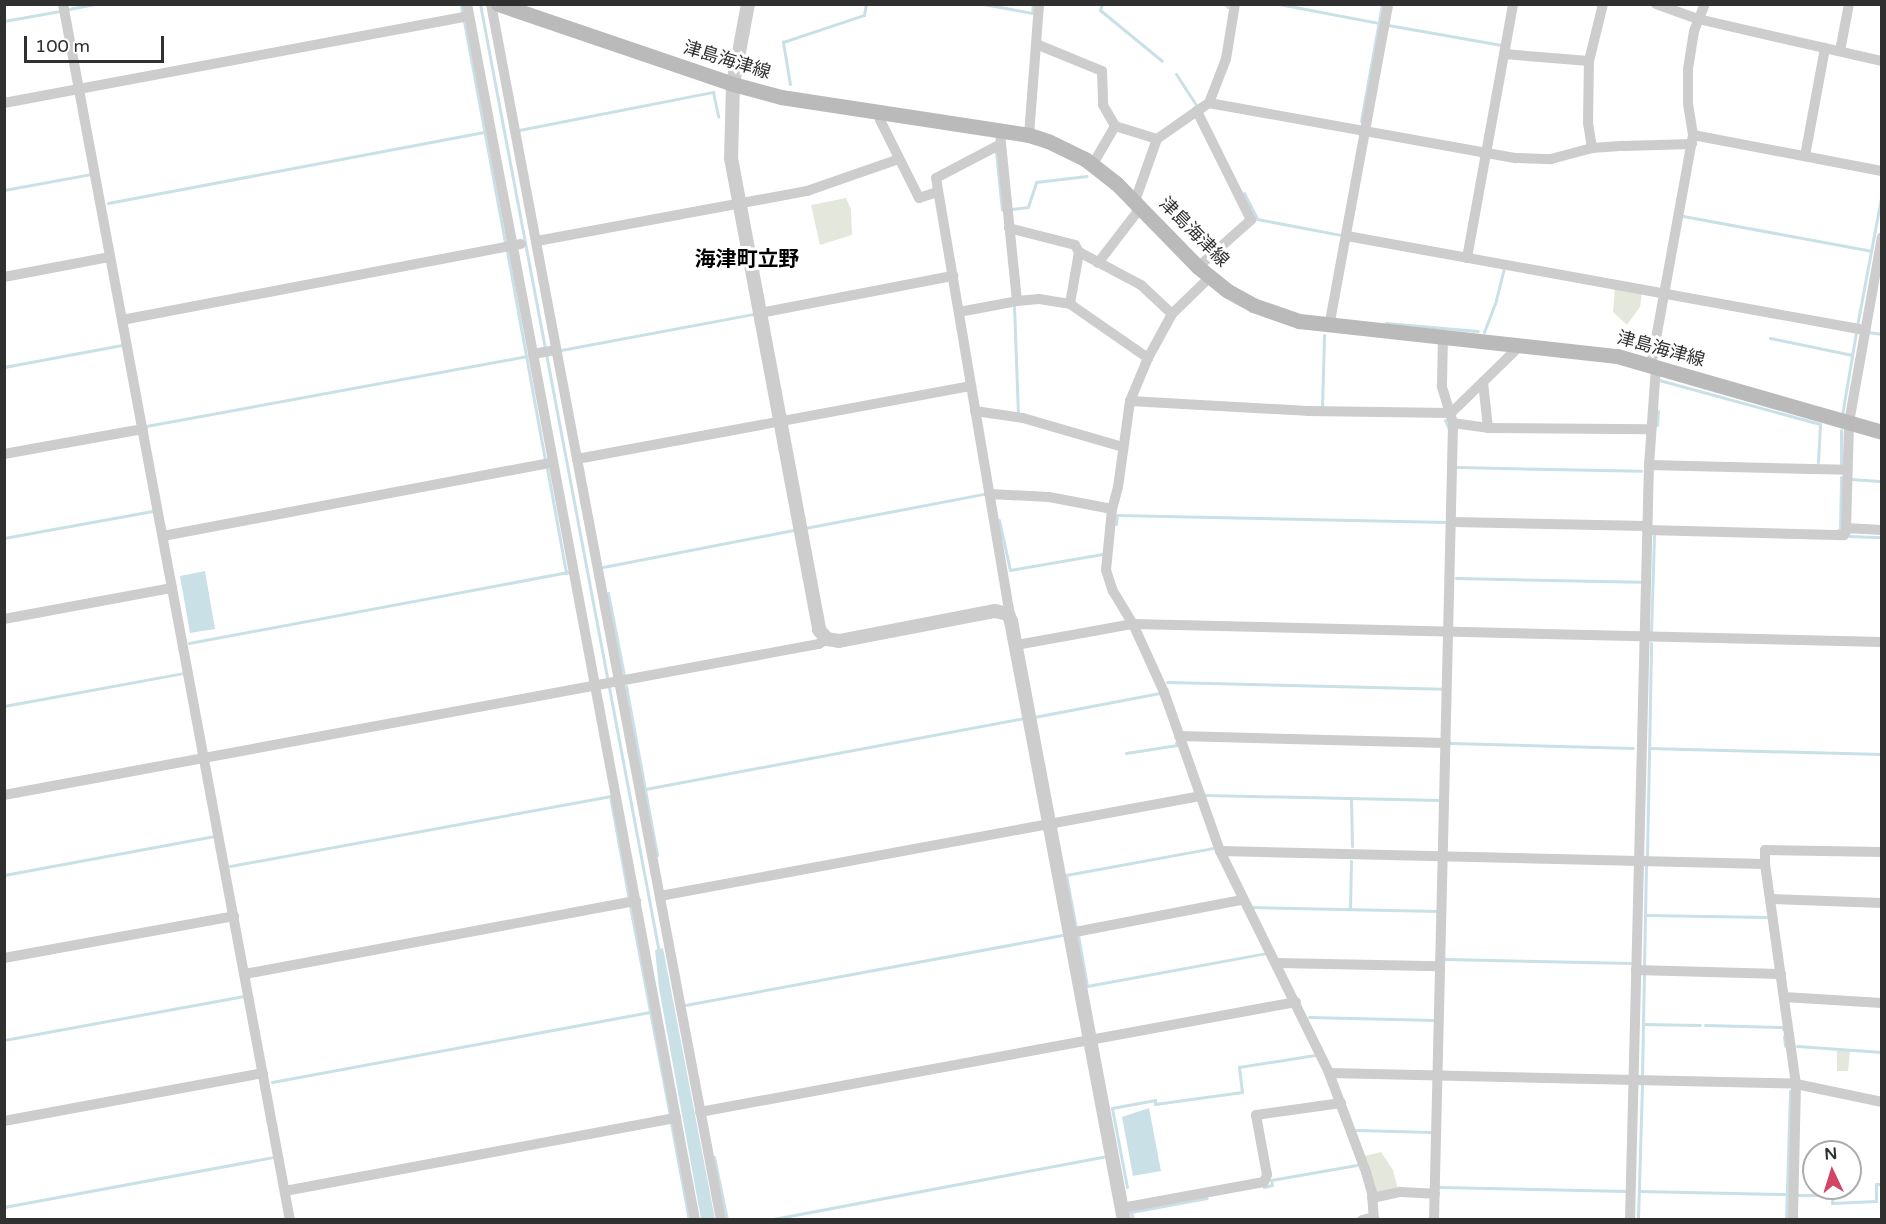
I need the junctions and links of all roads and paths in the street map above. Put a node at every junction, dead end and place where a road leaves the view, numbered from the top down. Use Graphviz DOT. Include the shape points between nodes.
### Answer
graph roads {
  1 [pos="63,4"];
  2 [pos="491,4"];
  3 [pos="498,4"];
  4 [pos="748,4"];
  5 [pos="1040,4"];
  6 [pos="1235,4"];
  7 [pos="1388,4"];
  8 [pos="1513,4"];
  9 [pos="1604,4"];
  10 [pos="1656,4"];
  11 [pos="1705,4"];
  12 [pos="1849,4"];
  13 [pos="468,10"];
  14 [pos="1698,19"];
  15 [pos="1036,44"];
  16 [pos="1825,48"];
  17 [pos="1840,51"];
  18 [pos="1504,54"];
  19 [pos="1589,61"];
  20 [pos="1881,61"];
  21 [pos="734,84"];
  22 [pos="79,89"];
  23 [pos="4,103"];
  24 [pos="1209,103"];
  25 [pos="1197,111"];
  26 [pos="881,113"];
  27 [pos="1115,126"];
  28 [pos="1366,129"];
  29 [pos="1029,135"];
  30 [pos="1001,137"];
  31 [pos="1156,139"];
  32 [pos="1693,139"];
  33 [pos="1592,148"];
  34 [pos="1486,151"];
  35 [pos="1805,156"];
  36 [pos="899,159"];
  37 [pos="1093,164"];
  38 [pos="1881,171"];
  39 [pos="938,192"];
  40 [pos="739,204"];
  41 [pos="1138,204"];
  42 [pos="1010,228"];
  43 [pos="1347,236"];
  44 [pos="1881,237"];
  45 [pos="537,241"];
  46 [pos="517,245"];
  47 [pos="1078,252"];
  48 [pos="110,257"];
  49 [pos="1467,258"];
  50 [pos="1098,263"];
  51 [pos="1204,272"];
  52 [pos="953,276"];
  53 [pos="4,277"];
  54 [pos="1878,277"];
  55 [pos="1664,293"];
  56 [pos="1017,301"];
  57 [pos="1070,304"];
  58 [pos="959,312"];
  59 [pos="760,313"];
  60 [pos="1172,314"];
  61 [pos="122,320"];
  62 [pos="1329,327"];
  63 [pos="1865,330"];
  64 [pos="1443,336"];
  65 [pos="1521,345"];
  66 [pos="554,350"];
  67 [pos="536,353"];
  68 [pos="1148,358"];
  69 [pos="1653,366"];
  70 [pos="1483,382"];
  71 [pos="971,386"];
  72 [pos="1130,401"];
  73 [pos="975,411"];
  74 [pos="1452,418"];
  75 [pos="780,422"];
  76 [pos="1849,423"];
  77 [pos="1488,428"];
  78 [pos="142,429"];
  79 [pos="1650,429"];
  80 [pos="1881,432"];
  81 [pos="1123,447"];
  82 [pos="4,454"];
  83 [pos="577,459"];
  84 [pos="554,462"];
  85 [pos="1649,465"];
  86 [pos="1847,470"];
  87 [pos="989,494"];
  88 [pos="1112,509"];
  89 [pos="1452,522"];
  90 [pos="1647,528"];
  91 [pos="1848,528"];
  92 [pos="1881,530"];
  93 [pos="163,536"];
  94 [pos="172,588"];
  95 [pos="4,620"];
  96 [pos="1011,621"];
  97 [pos="1133,624"];
  98 [pos="1450,632"];
  99 [pos="1645,636"];
  100 [pos="827,639"];
  101 [pos="1881,642"];
  102 [pos="1016,645"];
  103 [pos="617,681"];
  104 [pos="598,684"];
  105 [pos="1179,736"];
  106 [pos="1446,743"];
  107 [pos="204,759"];
  108 [pos="4,795"];
  109 [pos="1200,796"];
  110 [pos="1049,824"];
  111 [pos="1220,851"];
  112 [pos="1881,852"];
  113 [pos="1441,856"];
  114 [pos="1639,860"];
  115 [pos="1765,864"];
  116 [pos="660,896"];
  117 [pos="1771,899"];
  118 [pos="1242,900"];
  119 [pos="636,902"];
  120 [pos="1881,903"];
  121 [pos="234,916"];
  122 [pos="1070,933"];
  123 [pos="4,958"];
  124 [pos="1277,963"];
  125 [pos="1440,966"];
  126 [pos="1642,970"];
  127 [pos="244,974"];
  128 [pos="1781,974"];
  129 [pos="1784,997"];
  130 [pos="1296,1002"];
  131 [pos="1881,1003"];
  132 [pos="1090,1040"];
  133 [pos="1329,1072"];
  134 [pos="263,1073"];
  135 [pos="1438,1074"];
  136 [pos="1634,1079"];
  137 [pos="1796,1084"];
  138 [pos="1881,1102"];
  139 [pos="1341,1103"];
  140 [pos="700,1112"];
  141 [pos="676,1118"];
  142 [pos="4,1121"];
  143 [pos="285,1191"];
  144 [pos="1435,1194"];
  145 [pos="1372,1198"];
  146 [pos="1123,1214"];
  147 [pos="1374,1218"];
  148 [pos="290,1220"];
  149 [pos="695,1220"];
  150 [pos="721,1220"];
  151 [pos="1362,1220"];
  152 [pos="1434,1220"];
  153 [pos="1630,1220"];
  154 [pos="1793,1220"];
  1 -- 22 [label="street"];
  2 -- 45 [label="street"];
  3 -- 21 [label="main road, 津島海津線"];
  4 -- 21 [label="street"];
  5 -- 15 [label="street"];
  6 -- 24 [label="street" via="1226,59"];
  7 -- 28 [label="street"];
  8 -- 18 [label="street"];
  9 -- 19 [label="street"];
  10 -- 14 [label="street"];
  11 -- 14 [label="street"];
  12 -- 17 [label="street"];
  13 -- 22 [label="street"];
  13 -- 46 [label="street"];
  14 -- 16 [label="street"];
  14 -- 32 [label="street" via="1688,69"];
  15 -- 27 [label="street" via="1102,71 1103,105"];
  15 -- 29 [label="street"];
  16 -- 17 [label="street"];
  16 -- 35 [label="street"];
  17 -- 20 [label="street"];
  18 -- 19 [label="street"];
  18 -- 34 [label="street"];
  19 -- 33 [label="street" via="1588,123"];
  21 -- 26 [label="main road, 津島海津線" via="781,97"];
  21 -- 40 [label="street" via="729,139"];
  22 -- 23 [label="street"];
  22 -- 48 [label="street"];
  24 -- 25 [label="street"];
  24 -- 28 [label="street"];
  25 -- 31 [label="street"];
  25 -- 51 [label="street" via="1251,220"];
  26 -- 30 [label="main road, 津島海津線"];
  26 -- 36 [label="street" via="880,120"];
  27 -- 31 [label="street"];
  27 -- 37 [label="street"];
  28 -- 34 [label="street"];
  28 -- 43 [label="street"];
  29 -- 30 [label="main road, 津島海津線"];
  29 -- 37 [label="main road, 津島海津線"];
  30 -- 39 [label="street" via="939,174"];
  30 -- 42 [label="street"];
  31 -- 41 [label="street"];
  32 -- 33 [label="street"];
  32 -- 35 [label="street"];
  32 -- 55 [label="street"];
  33 -- 34 [label="street" via="1551,159 1516,158"];
  34 -- 49 [label="street"];
  35 -- 38 [label="street"];
  36 -- 39 [label="street" via="919,198"];
  36 -- 40 [label="street" via="807,191"];
  37 -- 41 [label="main road, 津島海津線"];
  39 -- 52 [label="street"];
  40 -- 45 [label="street"];
  40 -- 59 [label="street"];
  41 -- 50 [label="street"];
  41 -- 51 [label="main road, 津島海津線"];
  42 -- 47 [label="street" via="1075,245"];
  42 -- 56 [label="street"];
  43 -- 49 [label="street"];
  43 -- 62 [label="street"];
  44 -- 54 [label="street"];
  45 -- 66 [label="street"];
  46 -- 61 [label="street"];
  46 -- 67 [label="street"];
  47 -- 50 [label="street"];
  47 -- 57 [label="street"];
  48 -- 53 [label="street"];
  48 -- 61 [label="street"];
  49 -- 55 [label="street"];
  50 -- 60 [label="street" via="1141,285"];
  51 -- 60 [label="street"];
  51 -- 62 [label="main road, 津島海津線" via="1253,305"];
  52 -- 58 [label="street"];
  52 -- 59 [label="street"];
  54 -- 63 [label="street"];
  55 -- 63 [label="street"];
  55 -- 69 [label="street"];
  56 -- 57 [label="street" via="1039,299"];
  56 -- 58 [label="street"];
  57 -- 68 [label="street"];
  58 -- 71 [label="street"];
  59 -- 75 [label="street"];
  60 -- 68 [label="street"];
  61 -- 78 [label="street"];
  62 -- 64 [label="main road, 津島海津線"];
  63 -- 76 [label="street"];
  64 -- 65 [label="main road, 津島海津線"];
  64 -- 74 [label="street" via="1442,386"];
  65 -- 69 [label="main road, 津島海津線" via="1617,356"];
  65 -- 70 [label="street"];
  66 -- 67 [label="street"];
  66 -- 83 [label="street"];
  67 -- 84 [label="street"];
  68 -- 72 [label="street"];
  69 -- 76 [label="main road, 津島海津線"];
  69 -- 79 [label="street"];
  70 -- 74 [label="street"];
  70 -- 77 [label="street"];
  71 -- 73 [label="street"];
  71 -- 75 [label="street"];
  72 -- 74 [label="street"];
  72 -- 81 [label="street"];
  73 -- 81 [label="street" via="1023,418"];
  73 -- 87 [label="street"];
  74 -- 77 [label="street"];
  74 -- 89 [label="street"];
  75 -- 83 [label="street"];
  75 -- 100 [label="street" via="817,621"];
  76 -- 80 [label="main road, 津島海津線"];
  76 -- 86 [label="street"];
  77 -- 79 [label="street"];
  78 -- 82 [label="street"];
  78 -- 93 [label="street"];
  79 -- 85 [label="street"];
  81 -- 88 [label="street"];
  83 -- 103 [label="street"];
  84 -- 93 [label="street"];
  84 -- 104 [label="street"];
  85 -- 86 [label="street"];
  85 -- 90 [label="street"];
  86 -- 91 [label="street"];
  87 -- 88 [label="street" via="1048,497"];
  87 -- 96 [label="street"];
  88 -- 97 [label="street" via="1106,570 1113,591"];
  89 -- 90 [label="street"];
  89 -- 98 [label="street"];
  90 -- 91 [label="street" via="1844,535"];
  90 -- 99 [label="street"];
  91 -- 92 [label="street"];
  93 -- 94 [label="street"];
  94 -- 95 [label="street"];
  94 -- 107 [label="street"];
  96 -- 100 [label="street" via="1008,614 995,611"];
  96 -- 102 [label="street"];
  97 -- 98 [label="street"];
  97 -- 102 [label="street"];
  97 -- 105 [label="street"];
  98 -- 99 [label="street"];
  98 -- 106 [label="street"];
  99 -- 101 [label="street"];
  99 -- 114 [label="street"];
  100 -- 103 [label="street" via="819,644"];
  102 -- 110 [label="street"];
  103 -- 104 [label="street"];
  103 -- 116 [label="street"];
  104 -- 107 [label="street"];
  104 -- 119 [label="street"];
  105 -- 106 [label="street"];
  105 -- 109 [label="street"];
  106 -- 113 [label="street"];
  107 -- 108 [label="street"];
  107 -- 121 [label="street"];
  109 -- 110 [label="street"];
  109 -- 111 [label="street"];
  110 -- 116 [label="street"];
  110 -- 122 [label="street"];
  111 -- 113 [label="street"];
  111 -- 118 [label="street"];
  112 -- 115 [label="street" via="1765,850"];
  113 -- 114 [label="street"];
  113 -- 125 [label="street"];
  114 -- 115 [label="street"];
  114 -- 126 [label="street"];
  115 -- 117 [label="street"];
  116 -- 140 [label="street"];
  117 -- 120 [label="street"];
  117 -- 128 [label="street"];
  118 -- 122 [label="street"];
  118 -- 124 [label="street"];
  119 -- 127 [label="street"];
  119 -- 141 [label="street"];
  121 -- 123 [label="street"];
  121 -- 127 [label="street"];
  122 -- 132 [label="street"];
  124 -- 125 [label="street"];
  124 -- 130 [label="street"];
  125 -- 135 [label="street"];
  126 -- 128 [label="street"];
  126 -- 136 [label="street"];
  127 -- 134 [label="street"];
  128 -- 129 [label="street"];
  129 -- 131 [label="street"];
  129 -- 137 [label="street"];
  130 -- 132 [label="street"];
  130 -- 133 [label="street"];
  132 -- 140 [label="street"];
  132 -- 146 [label="street"];
  133 -- 135 [label="street"];
  133 -- 139 [label="street"];
  134 -- 142 [label="street"];
  134 -- 143 [label="street"];
  135 -- 136 [label="street"];
  135 -- 144 [label="street"];
  136 -- 137 [label="street"];
  136 -- 153 [label="street"];
  137 -- 138 [label="street"];
  137 -- 154 [label="street"];
  139 -- 145 [label="street"];
  139 -- 146 [label="street" via="1256,1115 1267,1176 1264,1182"];
  140 -- 150 [label="street"];
  141 -- 143 [label="street"];
  141 -- 149 [label="street"];
  143 -- 148 [label="street"];
  144 -- 145 [label="street" via="1400,1192"];
  144 -- 152 [label="street"];
  145 -- 147 [label="street"];
  147 -- 151 [label="street"];
}
